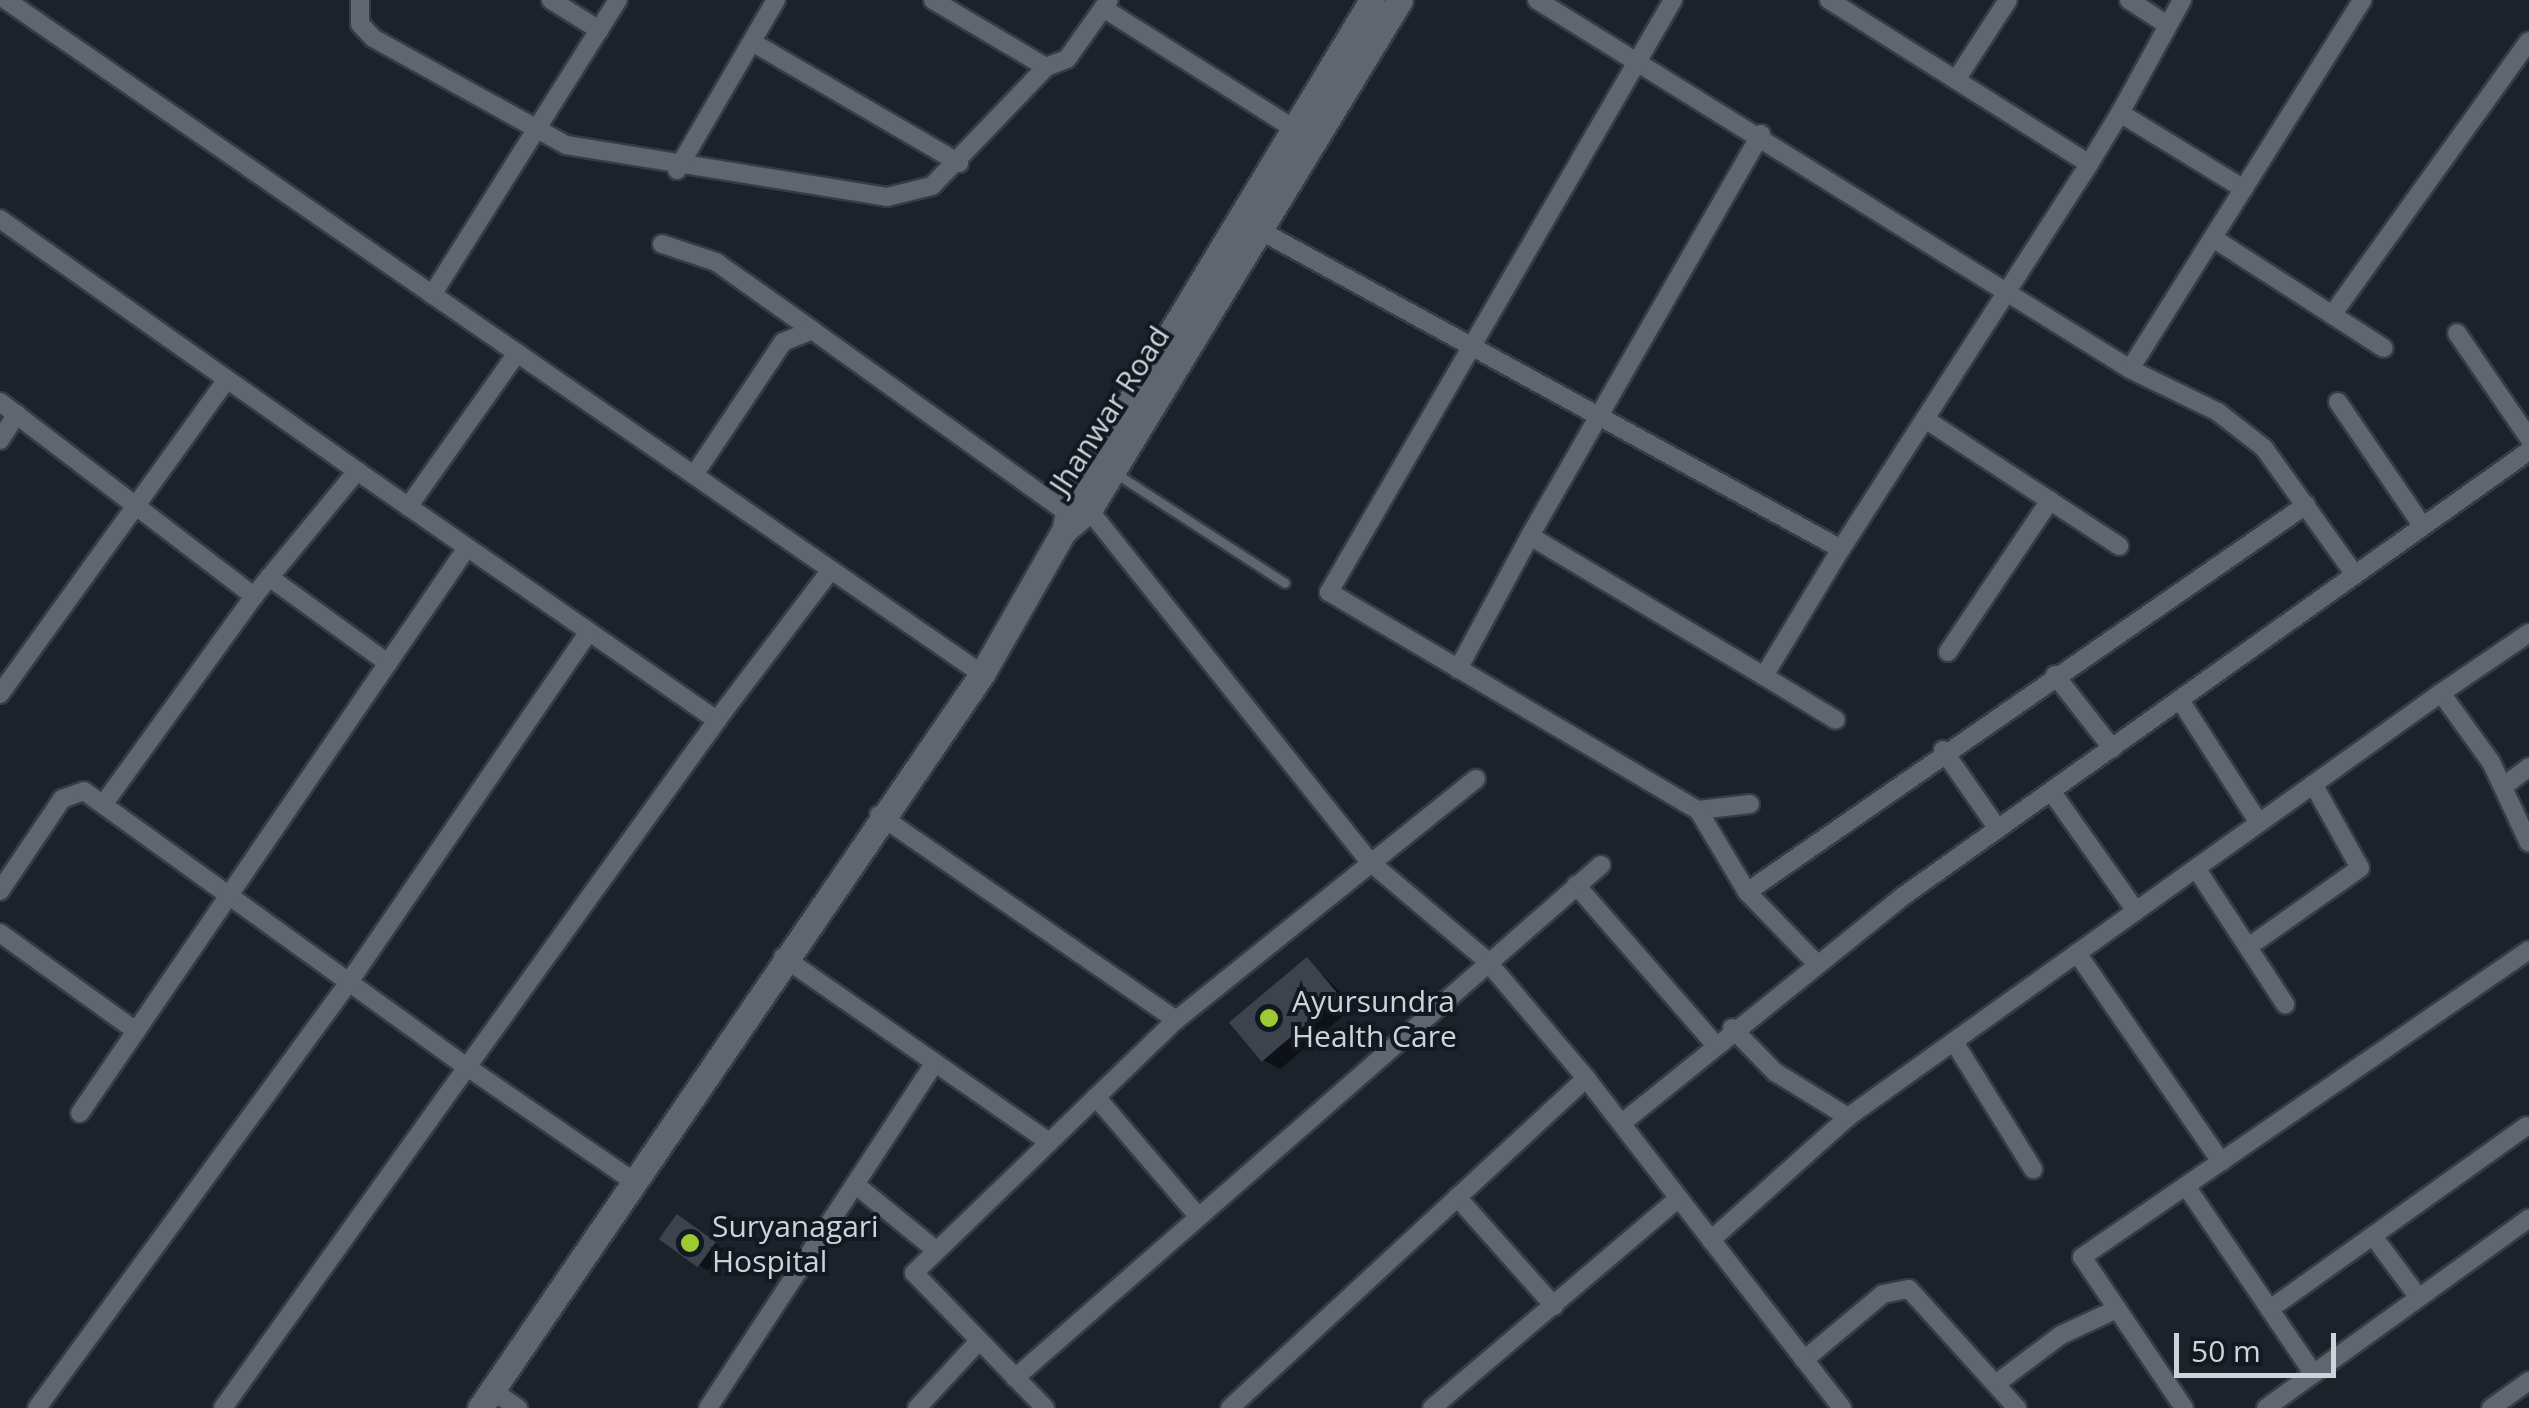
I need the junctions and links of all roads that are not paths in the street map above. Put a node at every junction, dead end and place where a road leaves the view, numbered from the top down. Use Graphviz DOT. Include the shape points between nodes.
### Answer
graph roads {
  1 [pos="6,0"];
  2 [pos="360,0"];
  3 [pos="551,0"];
  4 [pos="618,0"];
  5 [pos="776,0"];
  6 [pos="934,0"];
  7 [pos="1372,0"];
  8 [pos="1400,0"];
  9 [pos="1538,0"];
  10 [pos="1673,0"];
  11 [pos="1830,0"];
  12 [pos="2008,0"];
  13 [pos="2129,0"];
  14 [pos="2182,0"];
  15 [pos="2362,0"];
  16 [pos="1106,4"];
  17 [pos="2166,24"];
  18 [pos="600,30"];
  19 [pos="752,42"];
  20 [pos="2529,42"];
  21 [pos="1639,60"];
  22 [pos="1046,67"];
  23 [pos="1956,80"];
  24 [pos="2120,113"];
  25 [pos="539,129"];
  26 [pos="1296,130"];
  27 [pos="1762,134"];
  28 [pos="959,163"];
  29 [pos="2089,164"];
  30 [pos="678,170"];
  31 [pos="2244,189"];
  32 [pos="0,219"];
  33 [pos="1261,231"];
  34 [pos="2213,238"];
  35 [pos="662,244"];
  36 [pos="2008,292"];
  37 [pos="432,294"];
  38 [pos="2332,315"];
  39 [pos="812,330"];
  40 [pos="2457,333"];
  41 [pos="1472,342"];
  42 [pos="2384,348"];
  43 [pos="518,353"];
  44 [pos="2130,369"];
  45 [pos="227,379"];
  46 [pos="0,402"];
  47 [pos="2338,402"];
  48 [pos="17,414"];
  49 [pos="1602,415"];
  50 [pos="1925,418"];
  51 [pos="2529,438"];
  52 [pos="0,440"];
  53 [pos="2529,451"];
  54 [pos="357,471"];
  55 [pos="1113,472"];
  56 [pos="694,475"];
  57 [pos="2050,500"];
  58 [pos="2306,505"];
  59 [pos="408,507"];
  60 [pos="139,508"];
  61 [pos="1073,518"];
  62 [pos="2422,525"];
  63 [pos="1530,536"];
  64 [pos="2118,546"];
  65 [pos="466,548"];
  66 [pos="1841,549"];
  67 [pos="830,571"];
  68 [pos="2353,572"];
  69 [pos="269,577"];
  70 [pos="1285,582"];
  71 [pos="254,596"];
  72 [pos="2529,633"];
  73 [pos="587,634"];
  74 [pos="1948,652"];
  75 [pos="388,663"];
  76 [pos="1458,669"];
  77 [pos="982,674"];
  78 [pos="2055,675"];
  79 [pos="1764,676"];
  80 [pos="2441,692"];
  81 [pos="0,694"];
  82 [pos="2180,700"];
  83 [pos="717,720"];
  84 [pos="1836,720"];
  85 [pos="2112,748"];
  86 [pos="1944,750"];
  87 [pos="2529,767"];
  88 [pos="1476,778"];
  89 [pos="2313,784"];
  90 [pos="2504,786"];
  91 [pos="2051,791"];
  92 [pos="105,802"];
  93 [pos="1750,804"];
  94 [pos="1698,810"];
  95 [pos="878,815"];
  96 [pos="2259,822"];
  97 [pos="1998,829"];
  98 [pos="2529,842"];
  99 [pos="1371,863"];
  100 [pos="1601,864"];
  101 [pos="2196,868"];
  102 [pos="1576,884"];
  103 [pos="0,891"];
  104 [pos="1747,892"];
  105 [pos="228,894"];
  106 [pos="2136,910"];
  107 [pos="0,933"];
  108 [pos="2248,948"];
  109 [pos="2529,950"];
  110 [pos="2077,953"];
  111 [pos="782,958"];
  112 [pos="1486,960"];
  113 [pos="1816,964"];
  114 [pos="350,982"];
  115 [pos="2285,1004"];
  116 [pos="1176,1020"];
  117 [pos="1732,1028"];
  118 [pos="136,1031"];
  119 [pos="1714,1042"];
  120 [pos="1954,1042"];
  121 [pos="935,1063"];
  122 [pos="467,1067"];
  123 [pos="1586,1078"];
  124 [pos="1096,1097"];
  125 [pos="80,1113"];
  126 [pos="1848,1118"];
  127 [pos="1622,1123"];
  128 [pos="2528,1126"];
  129 [pos="1049,1142"];
  130 [pos="2221,1162"];
  131 [pos="2033,1169"];
  132 [pos="632,1181"];
  133 [pos="856,1185"];
  134 [pos="2186,1186"];
  135 [pos="1457,1197"];
  136 [pos="1678,1199"];
  137 [pos="1197,1216"];
  138 [pos="2529,1218"];
  139 [pos="2372,1236"];
  140 [pos="1711,1240"];
  141 [pos="936,1251"];
  142 [pos="2419,1298"];
  143 [pos="1554,1306"];
  144 [pos="2117,1309"];
  145 [pos="2270,1309"];
  146 [pos="978,1340"];
  147 [pos="1804,1360"];
  148 [pos="2314,1374"];
  149 [pos="1015,1378"];
  150 [pos="2529,1381"];
  151 [pos="1998,1383"];
  152 [pos="486,1399"];
  153 [pos="225,1407"];
  154 [pos="37,1408"];
  155 [pos="518,1408"];
  156 [pos="708,1408"];
  157 [pos="916,1408"];
  158 [pos="1045,1408"];
  159 [pos="1230,1408"];
  160 [pos="1432,1408"];
  161 [pos="1842,1408"];
  162 [pos="2017,1408"];
  163 [pos="2184,1408"];
  164 [pos="2266,1408"];
  165 [pos="2491,1408"];
  1 -- 37 [label="street"];
  2 -- 25 [label="street" via="360,24 373,38"];
  3 -- 18 [label="street"];
  4 -- 18 [label="street"];
  5 -- 19 [label="street"];
  6 -- 22 [label="street"];
  7 -- 26 [label="street, Jhanwar Road"];
  8 -- 33 [label="street, Jhanwar Road"];
  9 -- 21 [label="street"];
  10 -- 21 [label="street"];
  11 -- 23 [label="street"];
  12 -- 23 [label="street"];
  13 -- 17 [label="street"];
  14 -- 17 [label="street"];
  15 -- 31 [label="street"];
  16 -- 22 [label="street" via="1067,59"];
  16 -- 26 [label="street"];
  17 -- 24 [label="street"];
  18 -- 25 [label="street"];
  19 -- 28 [label="street"];
  19 -- 30 [label="street"];
  20 -- 38 [label="street"];
  21 -- 27 [label="street"];
  21 -- 41 [label="street"];
  22 -- 28 [label="street"];
  23 -- 29 [label="street"];
  24 -- 29 [label="street"];
  24 -- 31 [label="street"];
  25 -- 30 [label="street" via="566,146"];
  25 -- 37 [label="street"];
  26 -- 61 [label="street, Jhanwar Road"];
  27 -- 36 [label="street"];
  27 -- 49 [label="street"];
  28 -- 30 [label="street" via="911,196"];
  29 -- 36 [label="street"];
  31 -- 34 [label="street"];
  32 -- 45 [label="street"];
  33 -- 41 [label="street"];
  33 -- 55 [label="street, Jhanwar Road"];
  34 -- 38 [label="street"];
  34 -- 44 [label="street"];
  35 -- 39 [label="street" via="716,262"];
  36 -- 44 [label="street"];
  36 -- 50 [label="street"];
  37 -- 43 [label="street"];
  38 -- 42 [label="street"];
  39 -- 56 [label="street" via="783,342"];
  39 -- 61 [label="street"];
  40 -- 51 [label="street"];
  41 -- 49 [label="street"];
  41 -- 76 [label="street" via="1328,592"];
  43 -- 56 [label="street"];
  43 -- 59 [label="street"];
  44 -- 58 [label="street" via="2218,412 2264,448"];
  45 -- 54 [label="street"];
  45 -- 60 [label="street"];
  46 -- 48 [label="street"];
  47 -- 62 [label="street"];
  48 -- 52 [label="street"];
  48 -- 60 [label="street"];
  49 -- 63 [label="street"];
  49 -- 66 [label="street"];
  50 -- 57 [label="street"];
  50 -- 66 [label="street"];
  53 -- 62 [label="street"];
  54 -- 59 [label="street"];
  54 -- 69 [label="street"];
  55 -- 61 [label="street, Jhanwar Road"];
  55 -- 70 [label="lane"];
  56 -- 67 [label="street"];
  57 -- 64 [label="street"];
  57 -- 74 [label="street"];
  58 -- 68 [label="street"];
  58 -- 78 [label="street"];
  59 -- 65 [label="street"];
  60 -- 71 [label="street"];
  60 -- 81 [label="street"];
  61 -- 77 [label="street"];
  61 -- 99 [label="street"];
  62 -- 68 [label="street"];
  63 -- 76 [label="street"];
  63 -- 79 [label="street"];
  65 -- 73 [label="street"];
  65 -- 75 [label="street"];
  66 -- 79 [label="street"];
  67 -- 77 [label="street"];
  67 -- 83 [label="street"];
  68 -- 82 [label="street"];
  69 -- 71 [label="street"];
  69 -- 75 [label="street"];
  71 -- 92 [label="street"];
  72 -- 80 [label="street"];
  73 -- 83 [label="street"];
  73 -- 114 [label="street"];
  75 -- 105 [label="street"];
  76 -- 94 [label="street"];
  77 -- 95 [label="street"];
  78 -- 85 [label="street"];
  78 -- 86 [label="street"];
  79 -- 84 [label="street"];
  80 -- 89 [label="street"];
  80 -- 90 [label="street"];
  82 -- 85 [label="street"];
  82 -- 96 [label="street"];
  83 -- 122 [label="street"];
  85 -- 91 [label="street"];
  86 -- 97 [label="street"];
  86 -- 104 [label="street"];
  87 -- 90 [label="street"];
  88 -- 99 [label="street"];
  89 -- 96 [label="street"];
  89 -- 108 [label="street" via="2360,868"];
  90 -- 98 [label="street"];
  91 -- 97 [label="street"];
  91 -- 106 [label="street"];
  92 -- 103 [label="street" via="84,791 62,799"];
  92 -- 105 [label="street"];
  93 -- 94 [label="street"];
  94 -- 104 [label="street"];
  95 -- 111 [label="street"];
  95 -- 116 [label="street"];
  96 -- 101 [label="street"];
  97 -- 113 [label="street"];
  99 -- 112 [label="street"];
  99 -- 116 [label="street"];
  100 -- 102 [label="street"];
  101 -- 106 [label="street"];
  101 -- 108 [label="street"];
  102 -- 112 [label="street"];
  102 -- 119 [label="street"];
  104 -- 113 [label="street"];
  105 -- 114 [label="street"];
  105 -- 118 [label="street"];
  106 -- 110 [label="street"];
  107 -- 118 [label="street"];
  108 -- 115 [label="street"];
  109 -- 130 [label="street"];
  110 -- 120 [label="street"];
  110 -- 130 [label="street"];
  111 -- 121 [label="street"];
  111 -- 132 [label="street"];
  112 -- 123 [label="street"];
  112 -- 137 [label="street"];
  113 -- 117 [label="street"];
  114 -- 122 [label="street"];
  114 -- 154 [label="street"];
  116 -- 124 [label="street"];
  117 -- 119 [label="street"];
  117 -- 126 [label="street" via="1774,1072"];
  118 -- 125 [label="street"];
  119 -- 127 [label="street"];
  120 -- 126 [label="street"];
  120 -- 131 [label="street"];
  121 -- 129 [label="street"];
  121 -- 133 [label="street"];
  122 -- 132 [label="street"];
  122 -- 153 [label="street"];
  123 -- 127 [label="street"];
  123 -- 135 [label="street"];
  124 -- 129 [label="street"];
  124 -- 137 [label="street"];
  126 -- 140 [label="street"];
  127 -- 136 [label="street"];
  128 -- 139 [label="street"];
  129 -- 141 [label="street"];
  130 -- 134 [label="street"];
  132 -- 152 [label="street"];
  133 -- 141 [label="street"];
  133 -- 156 [label="street"];
  134 -- 144 [label="street" via="2082,1257"];
  134 -- 145 [label="street"];
  135 -- 143 [label="street"];
  135 -- 159 [label="street"];
  136 -- 140 [label="street"];
  136 -- 143 [label="street"];
  137 -- 149 [label="street"];
  138 -- 142 [label="street"];
  139 -- 142 [label="street"];
  139 -- 145 [label="street"];
  140 -- 147 [label="street"];
  141 -- 146 [label="street" via="914,1273"];
  142 -- 148 [label="street"];
  143 -- 160 [label="street"];
  144 -- 151 [label="street" via="2061,1335"];
  144 -- 163 [label="street"];
  145 -- 148 [label="street"];
  146 -- 149 [label="street"];
  146 -- 157 [label="street"];
  147 -- 151 [label="street" via="1896,1287 1921,1296"];
  147 -- 161 [label="street"];
  148 -- 164 [label="street"];
  149 -- 158 [label="street"];
  150 -- 165 [label="street"];
  151 -- 162 [label="street"];
  152 -- 155 [label="street"];
}
